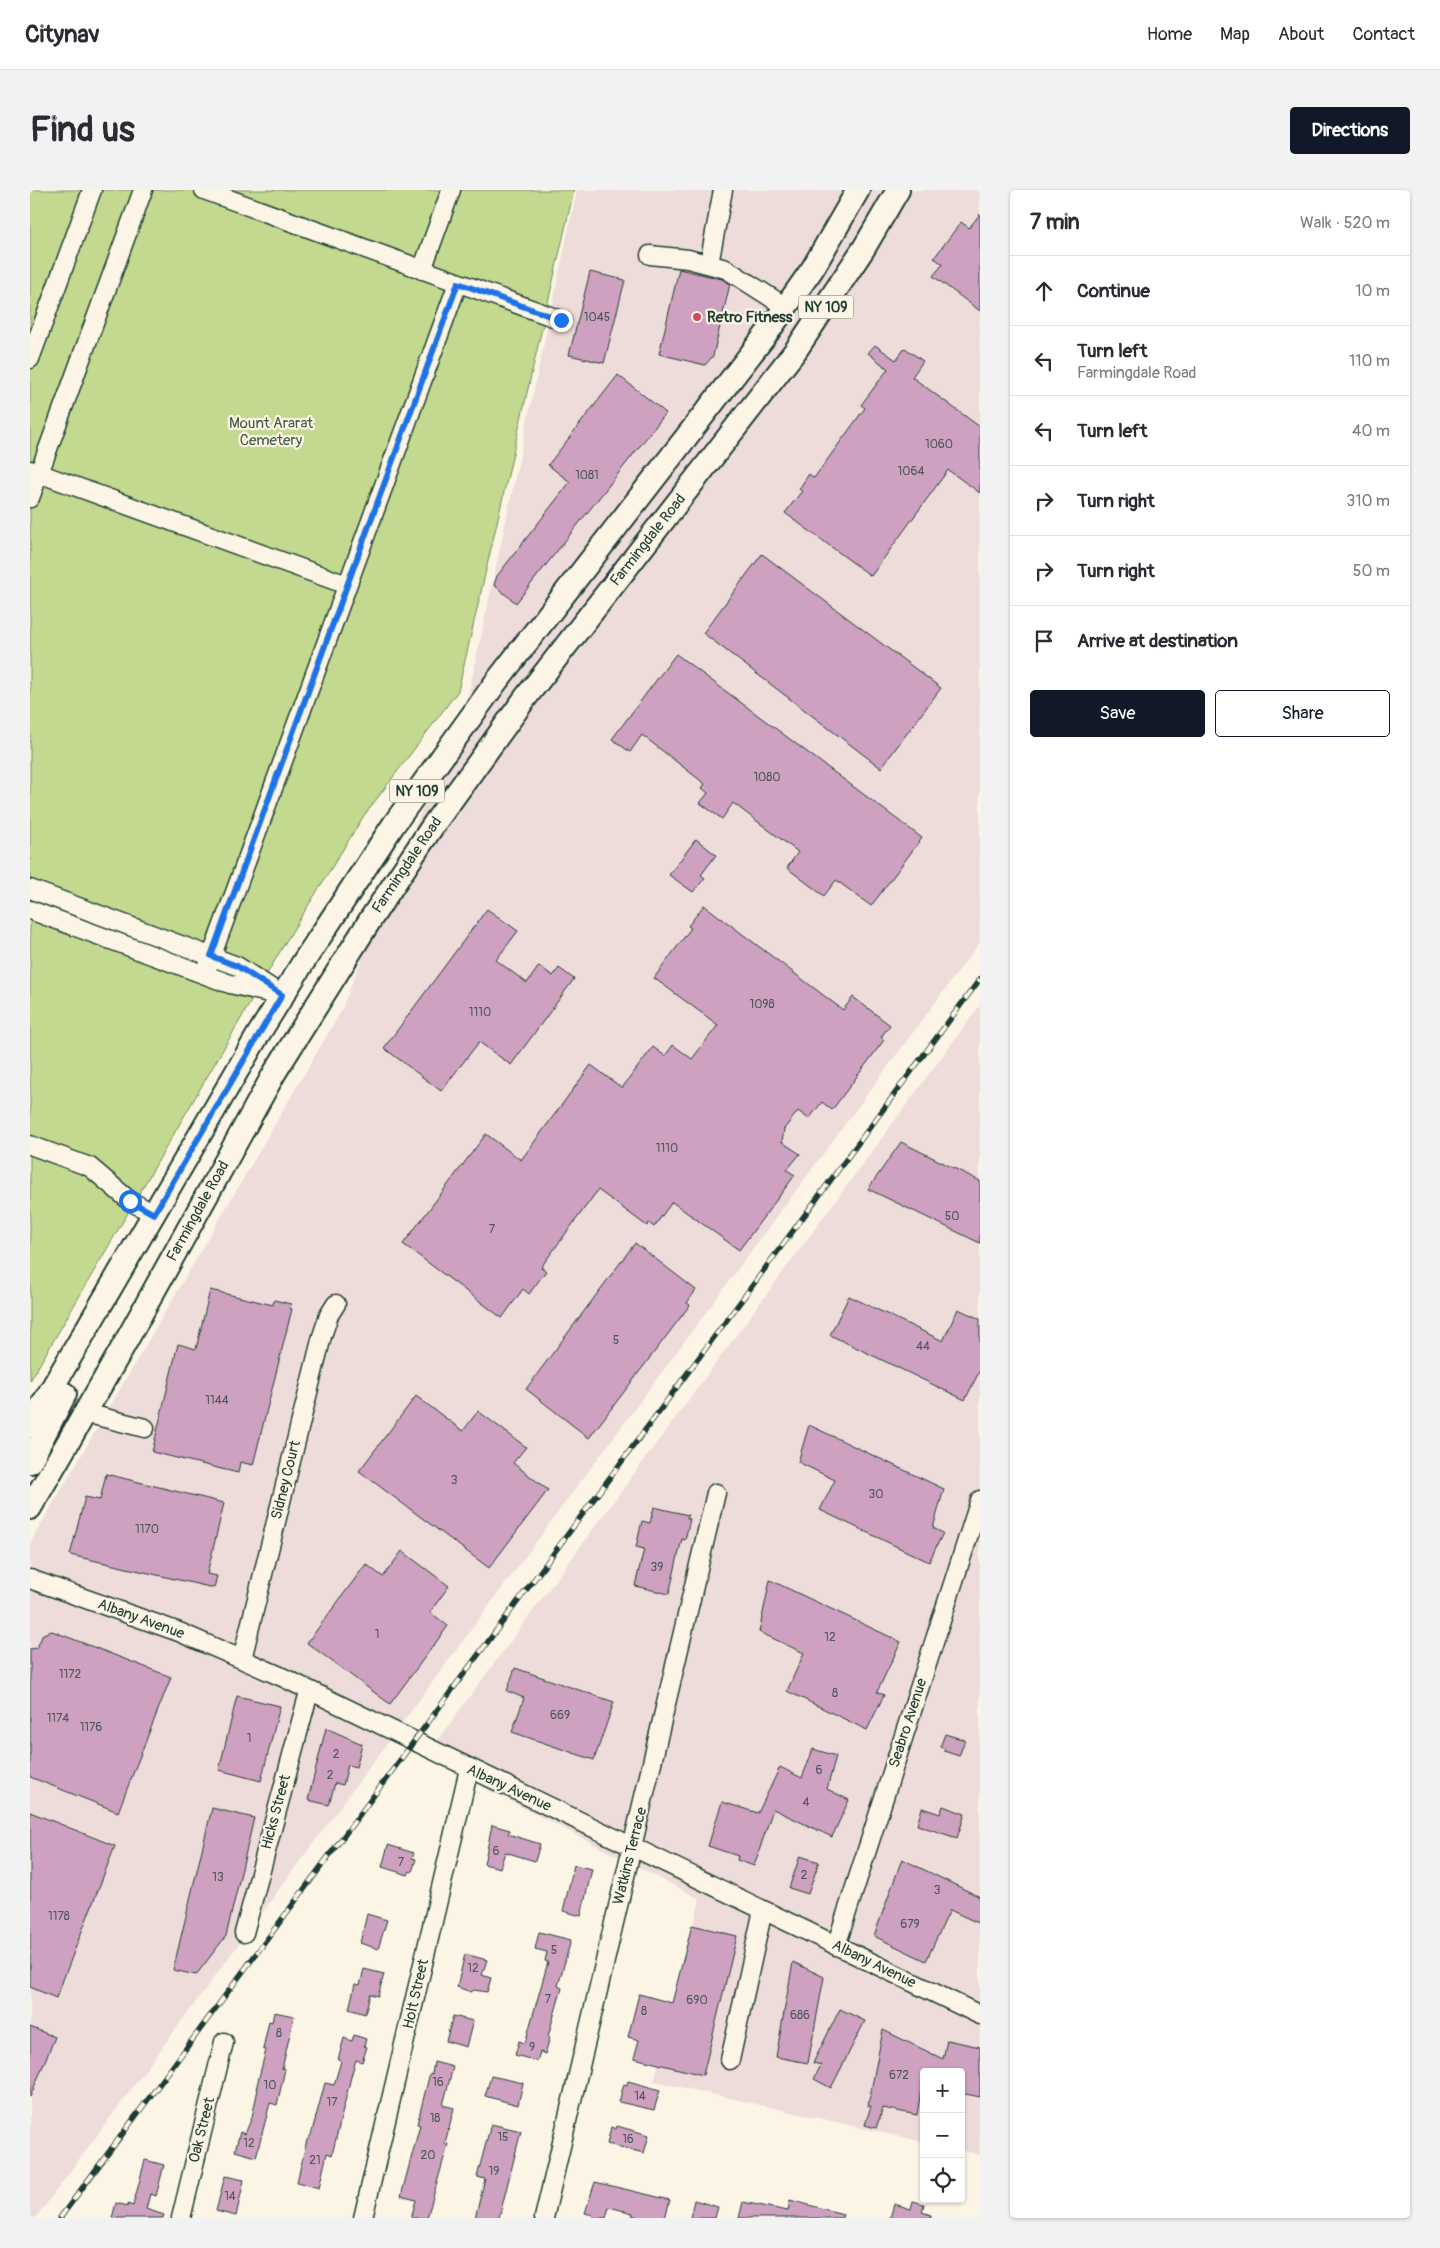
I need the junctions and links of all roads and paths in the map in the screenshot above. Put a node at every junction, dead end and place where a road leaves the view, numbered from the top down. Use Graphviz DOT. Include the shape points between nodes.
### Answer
graph roads {
  1 [pos="92,190"];
  2 [pos="143,190"];
  3 [pos="204,190"];
  4 [pos="451,190"];
  5 [pos="723,190"];
  6 [pos="858,190"];
  7 [pos="898,190"];
  8 [pos="650,255"];
  9 [pos="709,264"];
  10 [pos="422,270"];
  11 [pos="458,283"];
  12 [pos="786,307"];
  13 [pos="561,320"];
  14 [pos="30,359"];
  15 [pos="35,471"];
  16 [pos="30,498"];
  17 [pos="347,585"];
  18 [pos="30,889"];
  19 [pos="30,910"];
  20 [pos="211,956"];
  21 [pos="204,974"];
  22 [pos="282,995"];
  23 [pos="30,1145"];
  24 [pos="154,1214"];
  25 [pos="336,1304"];
  26 [pos="99,1309"];
  27 [pos="85,1414"];
  28 [pos="30,1426"];
  29 [pos="145,1428"];
  30 [pos="30,1462"];
  31 [pos="716,1493"];
  32 [pos="980,1500"];
  33 [pos="30,1508"];
  34 [pos="30,1579"];
  35 [pos="242,1659"];
  36 [pos="309,1692"];
  37 [pos="469,1769"];
  38 [pos="632,1847"];
  39 [pos="763,1910"];
  40 [pos="244,1933"];
  41 [pos="836,1946"];
  42 [pos="980,2015"];
  43 [pos="224,2042"];
  44 [pos="730,2060"];
  45 [pos="181,2218"];
  46 [pos="363,2218"];
  47 [pos="544,2218"];
  1 -- 14 [label="street"];
  2 -- 15 [label="street"];
  3 -- 10 [label="street"];
  4 -- 10 [label="street"];
  5 -- 9 [label="street"];
  6 -- 12 [label="main road, NY 109"];
  7 -- 27 [label="main road, Farmingdale Road / NY 109" via="860,255 785,365 531,690 396,881 316,1002 279,1065"];
  8 -- 9 [label="street"];
  9 -- 12 [label="street" via="726,269"];
  10 -- 11 [label="street"];
  11 -- 13 [label="street"];
  11 -- 17 [label="street"];
  12 -- 22 [label="main road, NY 109" via="462,728 394,824"];
  15 -- 16 [label="street"];
  15 -- 17 [label="street"];
  17 -- 20 [label="street"];
  18 -- 20 [label="street"];
  19 -- 21 [label="street"];
  20 -- 21 [label="street"];
  20 -- 22 [label="street" via="237,966"];
  21 -- 22 [label="street" via="230,984"];
  22 -- 24 [label="main road, NY 109"];
  23 -- 24 [label="street" via="90,1167 130,1201"];
  24 -- 26 [label="main road, NY 109"];
  25 -- 35 [label="street, Sidney Court" via="322,1336"];
  26 -- 28 [label="main road, NY 109"];
  26 -- 30 [label="main road" via="85,1354"];
  27 -- 29 [label="street"];
  27 -- 33 [label="main road, Farmingdale Road / NY 109"];
  31 -- 38 [label="street, Watkins Terrace"];
  32 -- 41 [label="street, Seabro Avenue"];
  34 -- 35 [label="street, Albany Avenue" via="179,1632"];
  35 -- 36 [label="street, Albany Avenue"];
  36 -- 37 [label="street, Albany Avenue"];
  36 -- 40 [label="street, Hicks Street"];
  37 -- 38 [label="street, Albany Avenue"];
  37 -- 46 [label="street, Holt Street"];
  38 -- 39 [label="street, Albany Avenue"];
  38 -- 47 [label="street, Watkins Terrace"];
  39 -- 41 [label="street, Albany Avenue"];
  39 -- 44 [label="street"];
  41 -- 42 [label="street, Albany Avenue"];
  43 -- 45 [label="street, Oak Street"];
}
